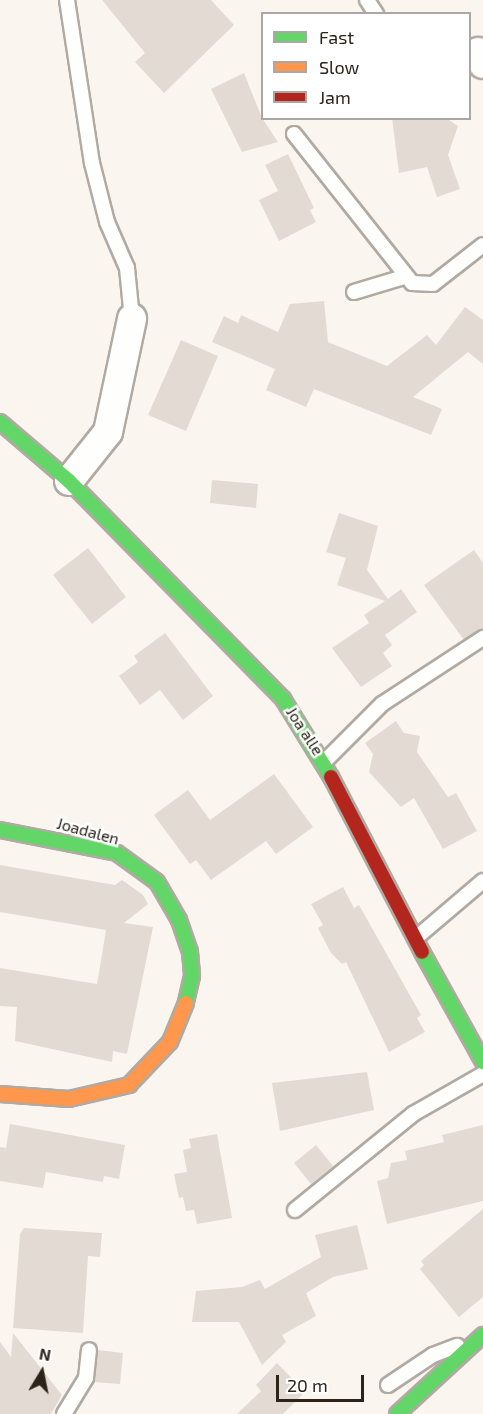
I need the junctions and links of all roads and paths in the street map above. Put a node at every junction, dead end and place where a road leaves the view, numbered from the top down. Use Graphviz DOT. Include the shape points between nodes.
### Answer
graph roads {
  1 [pos="67,0"];
  2 [pos="294,134"];
  3 [pos="483,244"];
  4 [pos="404,277"];
  5 [pos="354,292"];
  6 [pos="132,319"];
  7 [pos="0,422"];
  8 [pos="69,480"];
  9 [pos="483,638"];
  10 [pos="324,762"];
  11 [pos="0,830"];
  12 [pos="483,881"];
  13 [pos="414,939"];
  14 [pos="475,1030"];
  15 [pos="483,1062"];
  16 [pos="483,1074"];
  17 [pos="0,1094"];
  18 [pos="295,1210"];
  19 [pos="483,1335"];
  20 [pos="471,1344"];
  21 [pos="89,1350"];
  22 [pos="388,1385"];
  23 [pos="64,1414"];
  24 [pos="397,1414"];
  1 -- 6 [label="lane" via="92,163 107,222 127,268"];
  2 -- 4 [label="lane"];
  3 -- 4 [label="lane" via="433,284 422,286"];
  4 -- 5 [label="lane"];
  6 -- 8 [label="street" via="108,432"];
  7 -- 8 [label="street, Joa alle"];
  8 -- 10 [label="street, Joa alle" via="283,699"];
  9 -- 10 [label="lane" via="382,705"];
  10 -- 13 [label="street, Joa alle"];
  11 -- 17 [label="street, Joadalen" via="117,853 157,882 179,920 190,952 192,976 184,1015 170,1042 129,1085 69,1099"];
  12 -- 13 [label="lane"];
  13 -- 14 [label="street, Joa alle"];
  14 -- 15 [label="street, Joa alle"];
  16 -- 18 [label="lane" via="413,1114"];
  19 -- 20 [label="street"];
  20 -- 22 [label="lane" via="433,1355"];
  20 -- 24 [label="street"];
  21 -- 23 [label="lane" via="86,1378"];
}
